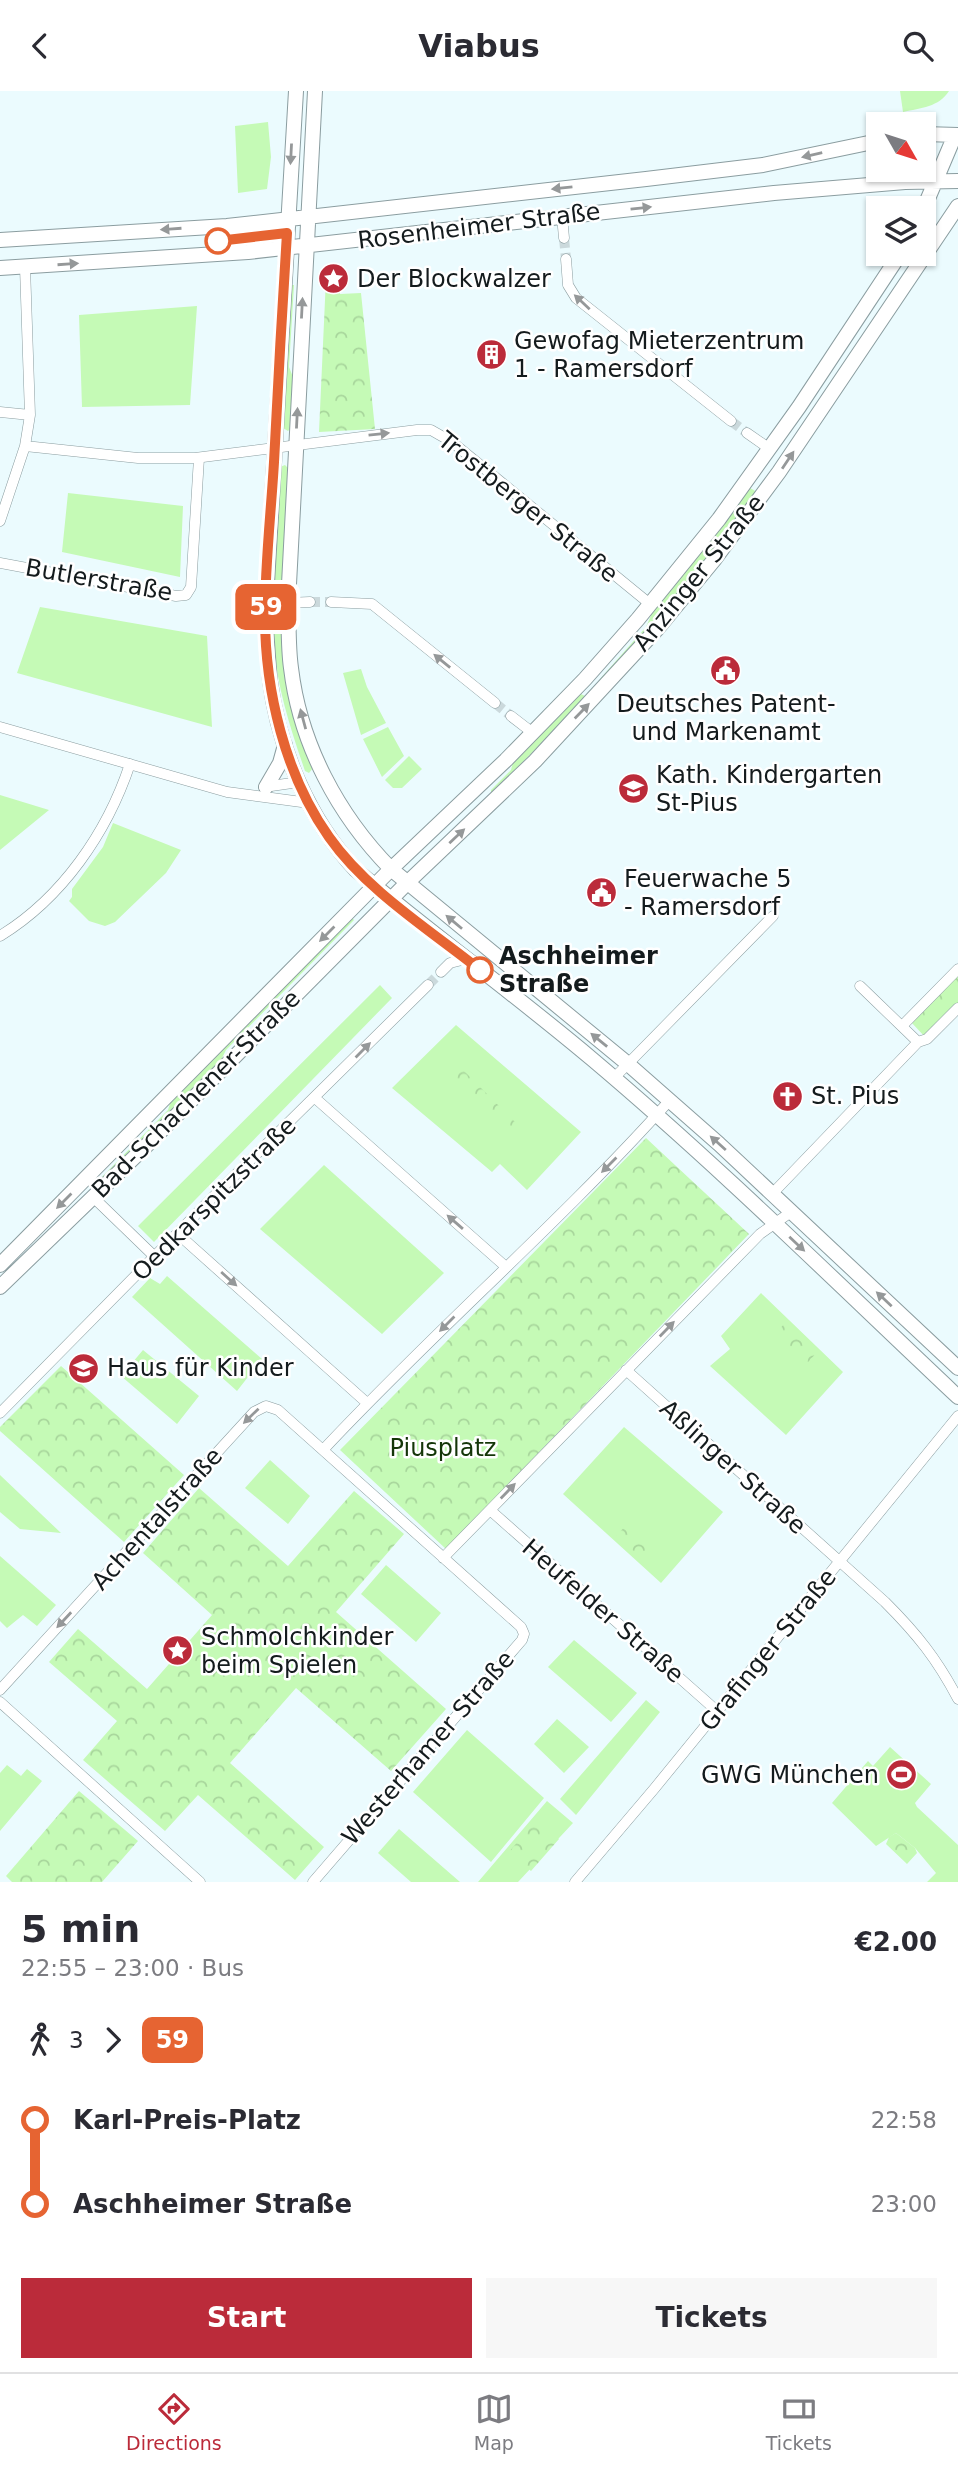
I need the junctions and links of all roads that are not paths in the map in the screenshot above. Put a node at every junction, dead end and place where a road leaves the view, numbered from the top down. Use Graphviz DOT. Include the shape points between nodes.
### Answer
graph roads {
  1 [pos="296,91"];
  2 [pos="315,91"];
  3 [pos="936,134"];
  4 [pos="957,135"];
  5 [pos="866,144"];
  6 [pos="936,180"];
  7 [pos="958,181"];
  8 [pos="935,182"];
  9 [pos="936,182"];
  10 [pos="929,196"];
  11 [pos="958,206"];
  12 [pos="307,216"];
  13 [pos="562,216"];
  14 [pos="288,218"];
  15 [pos="564,238"];
  16 [pos="0,240"];
  17 [pos="305,246"];
  18 [pos="286,248"];
  19 [pos="566,259"];
  20 [pos="892,266"];
  21 [pos="25,267"];
  22 [pos="0,268"];
  23 [pos="0,412"];
  24 [pos="30,415"];
  25 [pos="731,421"];
  26 [pos="747,433"];
  27 [pos="295,445"];
  28 [pos="25,446"];
  29 [pos="275,447"];
  30 [pos="769,450"];
  31 [pos="199,458"];
  32 [pos="0,521"];
  33 [pos="0,563"];
  34 [pos="310,602"];
  35 [pos="331,602"];
  36 [pos="288,603"];
  37 [pos="650,604"];
  38 [pos="495,703"];
  39 [pos="511,716"];
  40 [pos="0,727"];
  41 [pos="533,733"];
  42 [pos="286,743"];
  43 [pos="130,764"];
  44 [pos="299,782"];
  45 [pos="327,783"];
  46 [pos="265,787"];
  47 [pos="248,795"];
  48 [pos="309,803"];
  49 [pos="391,869"];
  50 [pos="407,883"];
  51 [pos="375,886"];
  52 [pos="391,899"];
  53 [pos="773,916"];
  54 [pos="0,936"];
  55 [pos="466,959"];
  56 [pos="958,969"];
  57 [pos="441,972"];
  58 [pos="428,985"];
  59 [pos="860,986"];
  60 [pos="958,1008"];
  61 [pos="902,1026"];
  62 [pos="918,1042"];
  63 [pos="628,1064"];
  64 [pos="614,1078"];
  65 [pos="315,1098"];
  66 [pos="670,1100"];
  67 [pos="656,1115"];
  68 [pos="83,1181"];
  69 [pos="772,1194"];
  70 [pos="94,1198"];
  71 [pos="791,1212"];
  72 [pos="775,1223"];
  73 [pos="178,1234"];
  74 [pos="155,1257"];
  75 [pos="0,1265"];
  76 [pos="506,1267"];
  77 [pos="0,1287"];
  78 [pos="958,1368"];
  79 [pos="626,1370"];
  80 [pos="958,1397"];
  81 [pos="367,1403"];
  82 [pos="0,1413"];
  83 [pos="958,1416"];
  84 [pos="323,1450"];
  85 [pos="490,1510"];
  86 [pos="443,1558"];
  87 [pos="839,1563"];
  88 [pos="0,1691"];
  89 [pos="958,1699"];
  90 [pos="0,1702"];
  91 [pos="717,1711"];
  92 [pos="200,1882"];
  93 [pos="313,1882"];
  94 [pos="575,1882"];
  1 -- 14 [label="main road, one-way"];
  2 -- 12 [label="main road"];
  3 -- 4 [label="main road"];
  4 -- 6 [label="main road"];
  5 -- 12 [label="main road, Rosenheimer Straße, one-way" via="763,165"];
  7 -- 9 [label="main road, Rosenheimer Straße"];
  8 -- 10 [label="main road"];
  13 -- 8 [label="main road, Rosenheimer Straße, one-way" via="774,193"];
  50 -- 11 [label="main road, Anzinger Straße, one-way" via="599,694 714,560 779,473"];
  12 -- 14 [label="main road, Rosenheimer Straße"];
  12 -- 17 [label="main road"];
  13 -- 15 [label="street"];
  13 -- 17 [label="main road, Rosenheimer Straße"];
  14 -- 16 [label="main road, Rosenheimer Straße, one-way"];
  14 -- 18 [label="main road"];
  17 -- 18 [label="main road, Rosenheimer Straße"];
  27 -- 17 [label="main road, one-way"];
  21 -- 18 [label="main road, Rosenheimer Straße, one-way"];
  18 -- 29 [label="main road"];
  25 -- 19 [label="street, one-way" via="576,298 568,285"];
  20 -- 30 [label="main road, Anzinger Straße"];
  21 -- 22 [label="main road, Rosenheimer Straße"];
  21 -- 24 [label="street"];
  23 -- 24 [label="street"];
  24 -- 28 [label="street"];
  26 -- 30 [label="street"];
  27 -- 29 [label="street, Trostberger Straße"];
  27 -- 36 [label="main road"];
  27 -- 37 [label="street, Trostberger Straße, one-way" via="435,431"];
  28 -- 31 [label="street, Trostberger Straße" via="138,458"];
  28 -- 32 [label="street"];
  29 -- 31 [label="street, Trostberger Straße"];
  29 -- 42 [label="main road" via="265,617 270,683"];
  30 -- 37 [label="main road, Anzinger Straße"];
  31 -- 33 [label="street, Butlerstraße" via="191,587 186,594 176,596"];
  34 -- 36 [label="street"];
  38 -- 35 [label="street, one-way" via="372,604"];
  45 -- 36 [label="main road, one-way" via="297,698"];
  37 -- 41 [label="main road, Anzinger Straße"];
  39 -- 41 [label="street"];
  40 -- 43 [label="street"];
  41 -- 49 [label="main road, Anzinger Straße"];
  42 -- 44 [label="main road"];
  42 -- 46 [label="main road"];
  43 -- 47 [label="street"];
  43 -- 54 [label="street" via="112,810 75,867 30,915"];
  44 -- 45 [label="main road"];
  44 -- 46 [label="street"];
  44 -- 48 [label="main road"];
  45 -- 49 [label="main road" via="360,834"];
  46 -- 47 [label="street"];
  47 -- 48 [label="street"];
  48 -- 51 [label="main road" via="347,861"];
  49 -- 50 [label="main road"];
  49 -- 51 [label="main road, Anzinger Straße"];
  50 -- 52 [label="main road, Anzinger Straße"];
  63 -- 50 [label="main road, one-way"];
  51 -- 52 [label="main road"];
  51 -- 68 [label="main road, Bad-Schachener-Straße, one-way"];
  52 -- 55 [label="main road"];
  52 -- 70 [label="main road, Bad-Schachener-Straße"];
  53 -- 63 [label="street"];
  55 -- 57 [label="street" via="450,963"];
  55 -- 64 [label="main road"];
  56 -- 61 [label="street"];
  65 -- 58 [label="street, Oedkarspitzstraße, one-way"];
  59 -- 61 [label="street"];
  60 -- 62 [label="street" via="927,1039"];
  61 -- 62 [label="street"];
  62 -- 69 [label="street"];
  63 -- 64 [label="street"];
  63 -- 66 [label="main road"];
  64 -- 67 [label="main road"];
  65 -- 73 [label="street, Oedkarspitzstraße"];
  76 -- 65 [label="street, one-way"];
  66 -- 67 [label="street"];
  69 -- 66 [label="main road, one-way"];
  67 -- 72 [label="main road"];
  67 -- 76 [label="street, one-way"];
  68 -- 70 [label="main road"];
  68 -- 75 [label="main road, Bad-Schachener-Straße, one-way"];
  69 -- 71 [label="main road"];
  70 -- 74 [label="street"];
  70 -- 77 [label="main road, Bad-Schachener-Straße"];
  71 -- 72 [label="street"];
  78 -- 71 [label="main road, one-way"];
  79 -- 72 [label="street, one-way"];
  72 -- 80 [label="main road, one-way"];
  73 -- 74 [label="street, Oedkarspitzstraße"];
  73 -- 81 [label="street, one-way"];
  74 -- 82 [label="street, Oedkarspitzstraße"];
  76 -- 81 [label="street, one-way"];
  85 -- 79 [label="street, one-way"];
  79 -- 87 [label="street, Aßlinger Straße"];
  81 -- 84 [label="street"];
  83 -- 87 [label="street, Grafinger Straße"];
  84 -- 86 [label="street"];
  84 -- 88 [label="street, Achentalstraße, one-way" via="278,1410 265,1406 254,1412"];
  85 -- 86 [label="street"];
  85 -- 91 [label="street, Heufelder Straße"];
  86 -- 93 [label="street, Westerhamer Straße" via="521,1627 522,1640"];
  87 -- 89 [label="street, Aßlinger Straße" via="886,1602 924,1643"];
  87 -- 91 [label="street, Grafinger Straße"];
  90 -- 92 [label="street"];
  91 -- 94 [label="street, Grafinger Straße"];
}
